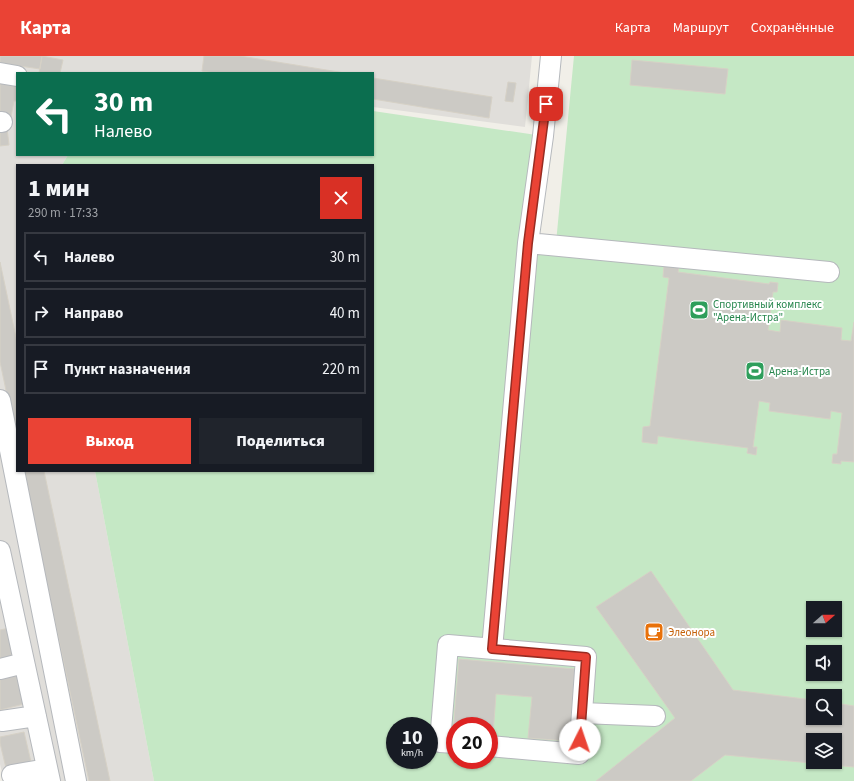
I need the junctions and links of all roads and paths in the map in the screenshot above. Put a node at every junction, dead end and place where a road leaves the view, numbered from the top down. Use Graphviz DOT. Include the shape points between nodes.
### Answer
graph roads {
  1 [pos="551,56"];
  2 [pos="0,73"];
  3 [pos="16,76"];
  4 [pos="528,243"];
  5 [pos="829,272"];
  6 [pos="0,400"];
  7 [pos="0,551"];
  8 [pos="2,571"];
  9 [pos="8,623"];
  10 [pos="492,649"];
  11 [pos="24,663"];
  12 [pos="0,669"];
  13 [pos="582,713"];
  14 [pos="36,716"];
  15 [pos="655,716"];
  16 [pos="2,722"];
  17 [pos="446,742"];
  18 [pos="498,747"];
  19 [pos="12,775"];
  20 [pos="48,775"];
  21 [pos="76,781"];
  1 -- 4 [label="lane"];
  2 -- 3 [label="lane"];
  4 -- 5 [label="lane"];
  4 -- 10 [label="lane"];
  6 -- 21 [label="lane"];
  7 -- 8 [label="lane"];
  8 -- 9 [label="lane"];
  9 -- 11 [label="lane"];
  10 -- 13 [label="lane" via="586,657"];
  10 -- 17 [label="lane" via="448,645 440,742"];
  11 -- 12 [label="lane"];
  11 -- 14 [label="lane"];
  13 -- 15 [label="lane"];
  13 -- 18 [label="lane" via="579,754"];
  14 -- 16 [label="lane"];
  14 -- 20 [label="lane"];
  19 -- 20 [label="lane"];
}
